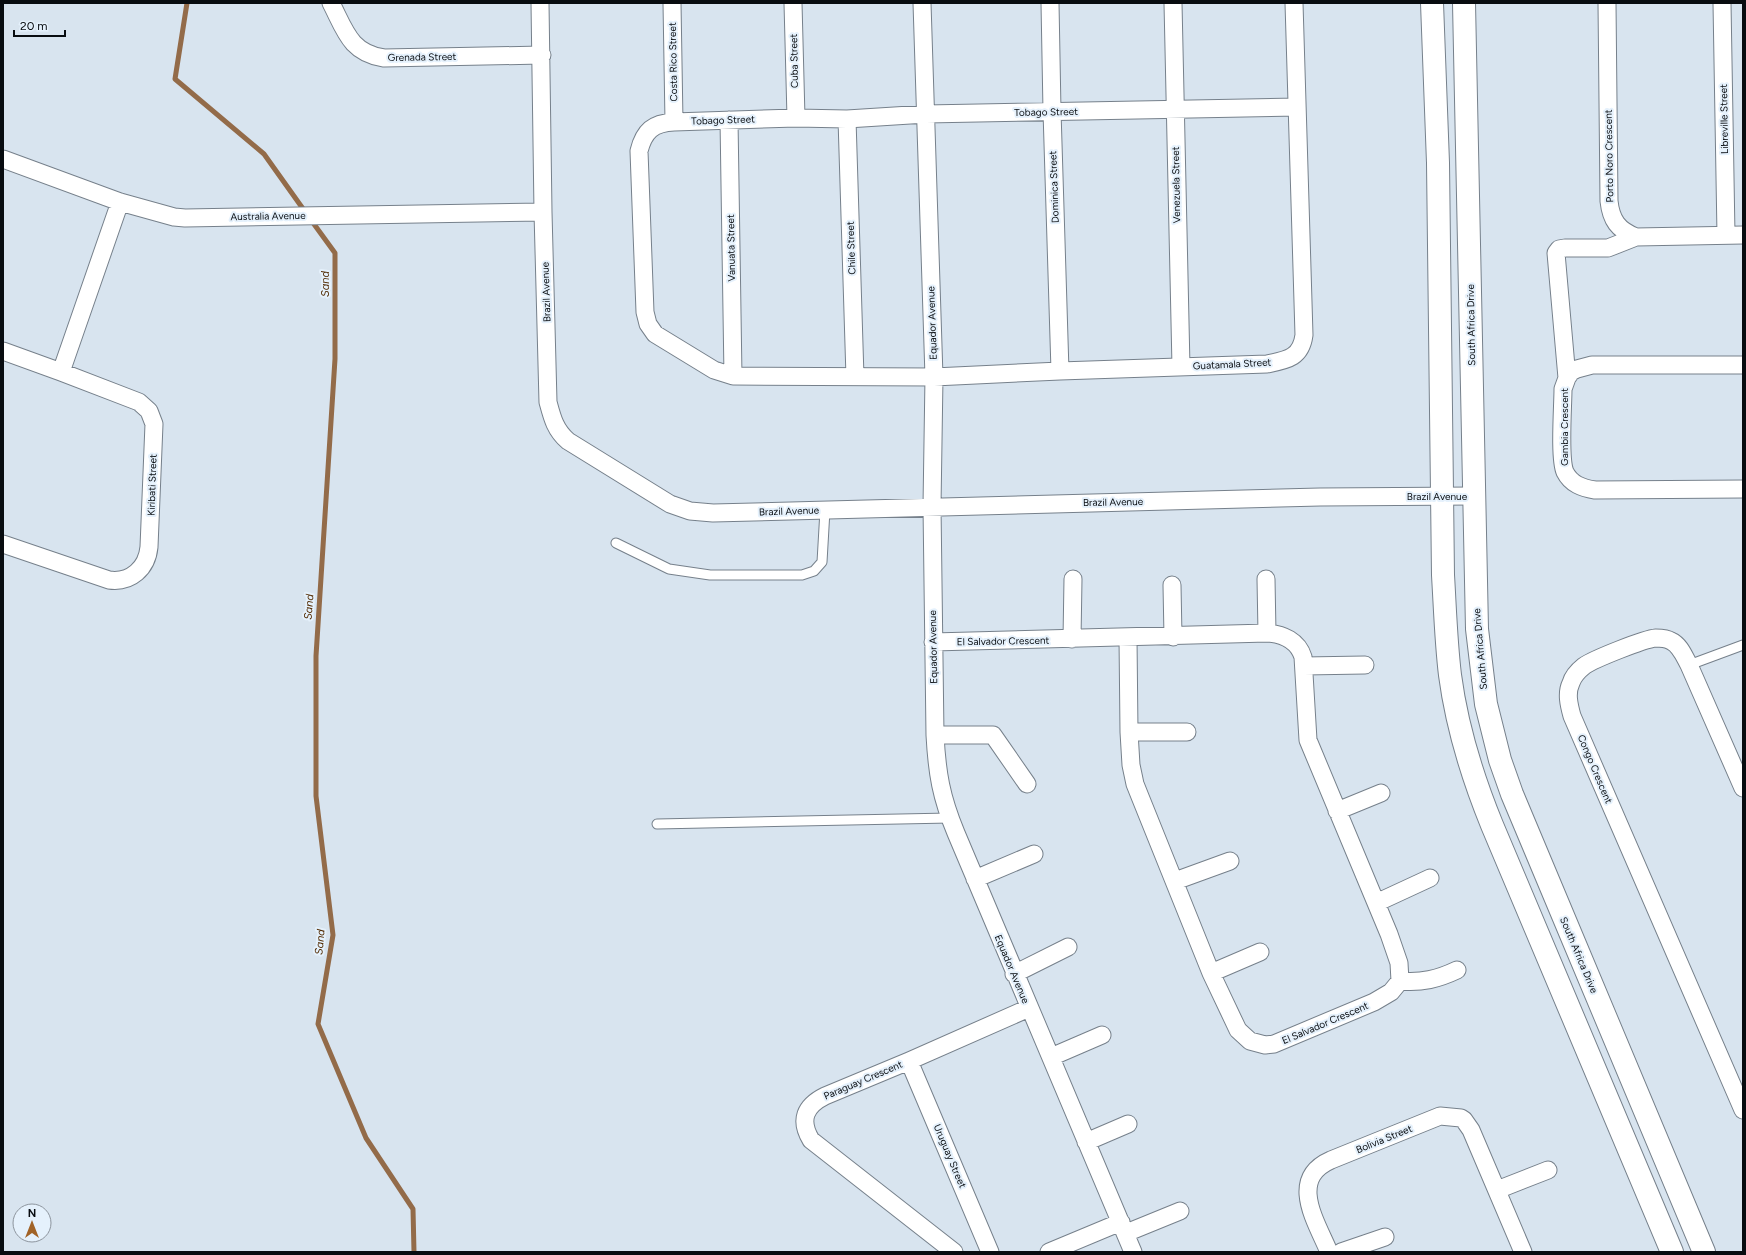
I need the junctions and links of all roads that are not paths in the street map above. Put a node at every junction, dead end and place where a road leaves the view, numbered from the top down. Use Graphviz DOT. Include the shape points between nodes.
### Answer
graph roads {
  1 [pos="331,3"];
  2 [pos="540,3"];
  3 [pos="672,3"];
  4 [pos="793,3"];
  5 [pos="922,3"];
  6 [pos="1050,3"];
  7 [pos="1173,3"];
  8 [pos="1294,3"];
  9 [pos="1432,3"];
  10 [pos="1464,3"];
  11 [pos="1607,3"];
  12 [pos="1722,3"];
  13 [pos="542,55"];
  14 [pos="1297,107"];
  15 [pos="1174,110"];
  16 [pos="1052,111"];
  17 [pos="926,114"];
  18 [pos="796,118"];
  19 [pos="847,119"];
  20 [pos="729,120"];
  21 [pos="674,122"];
  22 [pos="3,159"];
  23 [pos="120,202"];
  24 [pos="543,212"];
  25 [pos="1726,235"];
  26 [pos="1743,235"];
  27 [pos="1636,237"];
  28 [pos="3,351"];
  29 [pos="1743,365"];
  30 [pos="1181,367"];
  31 [pos="1060,371"];
  32 [pos="61,372"];
  33 [pos="733,376"];
  34 [pos="854,377"];
  35 [pos="934,377"];
  36 [pos="1567,378"];
  37 [pos="1743,489"];
  38 [pos="1442,496"];
  39 [pos="1474,496"];
  40 [pos="932,506"];
  41 [pos="825,510"];
  42 [pos="616,543"];
  43 [pos="3,544"];
  44 [pos="1073,579"];
  45 [pos="1266,579"];
  46 [pos="1172,585"];
  47 [pos="1267,633"];
  48 [pos="1173,637"];
  49 [pos="1128,638"];
  50 [pos="1072,639"];
  51 [pos="933,642"];
  52 [pos="1743,645"];
  53 [pos="1365,664"];
  54 [pos="1689,665"];
  55 [pos="1304,666"];
  56 [pos="1129,732"];
  57 [pos="1187,732"];
  58 [pos="935,735"];
  59 [pos="1737,756"];
  60 [pos="1027,784"];
  61 [pos="1743,788"];
  62 [pos="1381,793"];
  63 [pos="1338,811"];
  64 [pos="950,818"];
  65 [pos="657,824"];
  66 [pos="1034,854"];
  67 [pos="1230,861"];
  68 [pos="1430,878"];
  69 [pos="975,879"];
  70 [pos="1175,881"];
  71 [pos="1376,903"];
  72 [pos="1068,946"];
  73 [pos="1260,952"];
  74 [pos="1457,970"];
  75 [pos="1211,973"];
  76 [pos="1014,974"];
  77 [pos="1400,981"];
  78 [pos="1029,1008"];
  79 [pos="1102,1035"];
  80 [pos="1051,1057"];
  81 [pos="909,1061"];
  82 [pos="1743,1110"];
  83 [pos="1128,1124"];
  84 [pos="1086,1142"];
  85 [pos="1548,1170"];
  86 [pos="1496,1190"];
  87 [pos="1180,1211"];
  88 [pos="1123,1227"];
  89 [pos="1385,1237"];
  90 [pos="954,1252"];
  91 [pos="990,1252"];
  92 [pos="1049,1252"];
  93 [pos="1133,1252"];
  94 [pos="1329,1252"];
  95 [pos="1341,1252"];
  96 [pos="1523,1252"];
  97 [pos="1672,1252"];
  98 [pos="1704,1252"];
  1 -- 13 [label="street, Grenada Street" via="355,45 372,56 384,58"];
  2 -- 13 [label="street, Brazil Avenue"];
  3 -- 21 [label="street, Costa Rico Street"];
  4 -- 18 [label="street, Cuba Street"];
  5 -- 17 [label="street, Equador Avenue"];
  6 -- 16 [label="street, Dominica Street"];
  7 -- 15 [label="street, Venezuela Street"];
  8 -- 14 [label="street, Guatamala Street"];
  9 -- 38 [label="street" via="1438,163"];
  10 -- 39 [label="street, South Africa Drive"];
  11 -- 27 [label="street, Porto Noro Crescent" via="1610,214 1626,233"];
  12 -- 25 [label="street, Libreville Street"];
  13 -- 24 [label="street, Brazil Avenue"];
  14 -- 15 [label="street, Tobago Street"];
  14 -- 30 [label="street, Guatamala Street" via="1304,335 1300,349 1294,357 1267,364"];
  15 -- 16 [label="street, Tobago Street"];
  15 -- 30 [label="street, Venezuela Street"];
  16 -- 17 [label="street, Tobago Street"];
  16 -- 31 [label="street, Dominica Street"];
  17 -- 19 [label="street, Tobago Street"];
  17 -- 35 [label="street, Equador Avenue"];
  18 -- 19 [label="street, Tobago Street"];
  18 -- 20 [label="street, Tobago Street"];
  19 -- 34 [label="street, Chile Street"];
  20 -- 21 [label="street, Tobago Street"];
  20 -- 33 [label="street, Vanuata Street"];
  21 -- 33 [label="street, Tobago Street" via="659,124 649,129 642,139 639,151 645,312 648,324 655,334 714,370"];
  22 -- 23 [label="street, Australia Avenue"];
  23 -- 24 [label="street, Australia Avenue" via="185,218"];
  23 -- 32 [label="street"];
  24 -- 41 [label="street, Brazil Avenue" via="548,402 552,420 561,435 670,504 690,511 726,513"];
  25 -- 26 [label="street"];
  25 -- 27 [label="street"];
  27 -- 36 [label="street" via="1608,248 1565,248 1556,253"];
  28 -- 32 [label="street, Kiribati Street"];
  29 -- 36 [label="street, Gambia Crescent" via="1592,365 1576,369"];
  30 -- 31 [label="street, Guatamala Street"];
  31 -- 35 [label="street, Guatamala Street"];
  32 -- 43 [label="street, Kiribati Street" via="139,402 151,414 154,434 148,555 137,572 123,580 114,581"];
  33 -- 34 [label="street, Tobago Street"];
  34 -- 35 [label="street, Tobago Street"];
  35 -- 40 [label="street, Equador Avenue"];
  36 -- 37 [label="street, Gambia Crescent" via="1563,389 1563,465 1567,476 1578,486 1595,490"];
  38 -- 39 [label="street, Brazil Avenue"];
  38 -- 40 [label="street, Brazil Avenue"];
  38 -- 97 [label="street" via="1443,575 1450,668 1468,761 1492,825"];
  39 -- 98 [label="street, South Africa Drive" via="1480,662 1486,704 1500,760"];
  40 -- 41 [label="street, Brazil Avenue"];
  40 -- 51 [label="street, Equador Avenue"];
  41 -- 42 [label="lane" via="822,562 814,571 802,575 710,574 669,569"];
  44 -- 50 [label="street"];
  45 -- 47 [label="street"];
  46 -- 48 [label="street"];
  47 -- 48 [label="street, El Salvador Crescent"];
  47 -- 55 [label="street, El Salvador Crescent" via="1287,638 1295,644 1302,652"];
  48 -- 49 [label="street, El Salvador Crescent"];
  49 -- 50 [label="street, El Salvador Crescent"];
  49 -- 56 [label="street, El Salvador Crescent"];
  50 -- 51 [label="street, El Salvador Crescent"];
  51 -- 58 [label="street, Equador Avenue"];
  52 -- 54 [label="lane"];
  53 -- 55 [label="street"];
  54 -- 59 [label="street, Congo Crescent"];
  54 -- 82 [label="street, Congo Crescent" via="1680,648 1671,641 1661,638 1648,640 1584,666 1570,683 1569,706"];
  55 -- 63 [label="street, El Salvador Crescent" via="1308,740"];
  56 -- 57 [label="street"];
  56 -- 70 [label="street, El Salvador Crescent" via="1135,784"];
  58 -- 60 [label="street" via="993,734"];
  58 -- 64 [label="street, Equador Avenue" via="937,773"];
  59 -- 61 [label="street, Congo Crescent"];
  62 -- 63 [label="street"];
  63 -- 71 [label="street, El Salvador Crescent"];
  64 -- 65 [label="lane"];
  64 -- 69 [label="street, Equador Avenue"];
  66 -- 69 [label="street"];
  67 -- 70 [label="street"];
  68 -- 71 [label="street"];
  69 -- 76 [label="street, Equador Avenue"];
  70 -- 75 [label="street, El Salvador Crescent"];
  71 -- 77 [label="street, El Salvador Crescent" via="1396,951"];
  72 -- 76 [label="street"];
  73 -- 75 [label="street"];
  74 -- 77 [label="street" via="1425,981"];
  75 -- 77 [label="street, El Salvador Crescent" via="1238,1030 1250,1041 1265,1045 1283,1042 1374,1002 1391,992"];
  76 -- 78 [label="street, Equador Avenue"];
  78 -- 80 [label="street, Equador Avenue"];
  78 -- 81 [label="street, Paraguay Crescent"];
  79 -- 80 [label="street"];
  80 -- 84 [label="street, Equador Avenue"];
  81 -- 90 [label="street, Paraguay Crescent" via="816,1100 807,1110 805,1124 808,1134 815,1143"];
  81 -- 91 [label="street, Uruguay Street"];
  83 -- 84 [label="street"];
  84 -- 88 [label="street, Equador Avenue"];
  85 -- 86 [label="street"];
  86 -- 94 [label="street, Bolivia Street" via="1471,1130 1464,1120 1448,1116 1430,1120 1331,1160 1315,1170 1308,1187 1308,1197"];
  86 -- 96 [label="street, Bolivia Street"];
  87 -- 88 [label="street"];
  88 -- 92 [label="street"];
  88 -- 93 [label="street, Equador Avenue"];
  89 -- 95 [label="street"];
}
